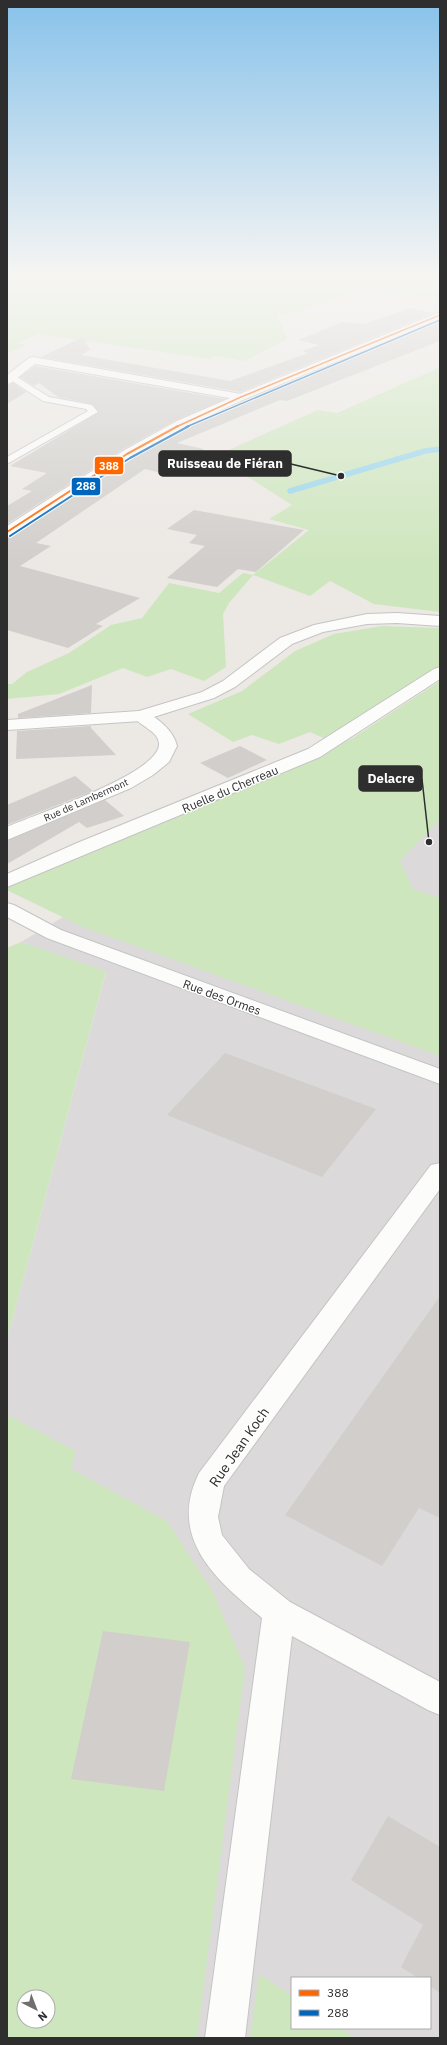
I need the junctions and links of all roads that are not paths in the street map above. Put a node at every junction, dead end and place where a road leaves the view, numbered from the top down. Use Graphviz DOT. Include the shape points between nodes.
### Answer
graph roads {
  1 [pos="19,371"];
  2 [pos="97,371"];
  3 [pos="302,371"];
  4 [pos="9,379"];
  5 [pos="240,397"];
  6 [pos="7,461"];
  7 [pos="7,532"];
  8 [pos="440,621"];
  9 [pos="440,672"];
  10 [pos="141,716"];
  11 [pos="7,725"];
  12 [pos="7,834"];
  13 [pos="7,881"];
  14 [pos="7,909"];
  15 [pos="440,1077"];
  16 [pos="440,1171"];
  17 [pos="279,1612"];
  18 [pos="440,1699"];
  19 [pos="225,2038"];
  1 -- 4 [label="street"];
  2 -- 5 [label="street"];
  3 -- 5 [label="street"];
  4 -- 6 [label="lane" via="46,399 89,407 93,412"];
  5 -- 7 [label="street" via="181,424 127,454"];
  8 -- 10 [label="street" via="367,619 319,628 286,641 229,684 208,695"];
  9 -- 13 [label="street, Ruelle du Cherreau" via="307,756"];
  10 -- 11 [label="street"];
  10 -- 12 [label="street, Rue de Lambermont" via="166,736 169,747 164,758 125,784"];
  14 -- 15 [label="street, Rue des Ormes" via="54,934"];
  16 -- 17 [label="street, Rue Jean Koch" via="210,1482 203,1517 208,1540 238,1579"];
  17 -- 18 [label="street, Rue Jean Koch"];
  17 -- 19 [label="street"];
}
